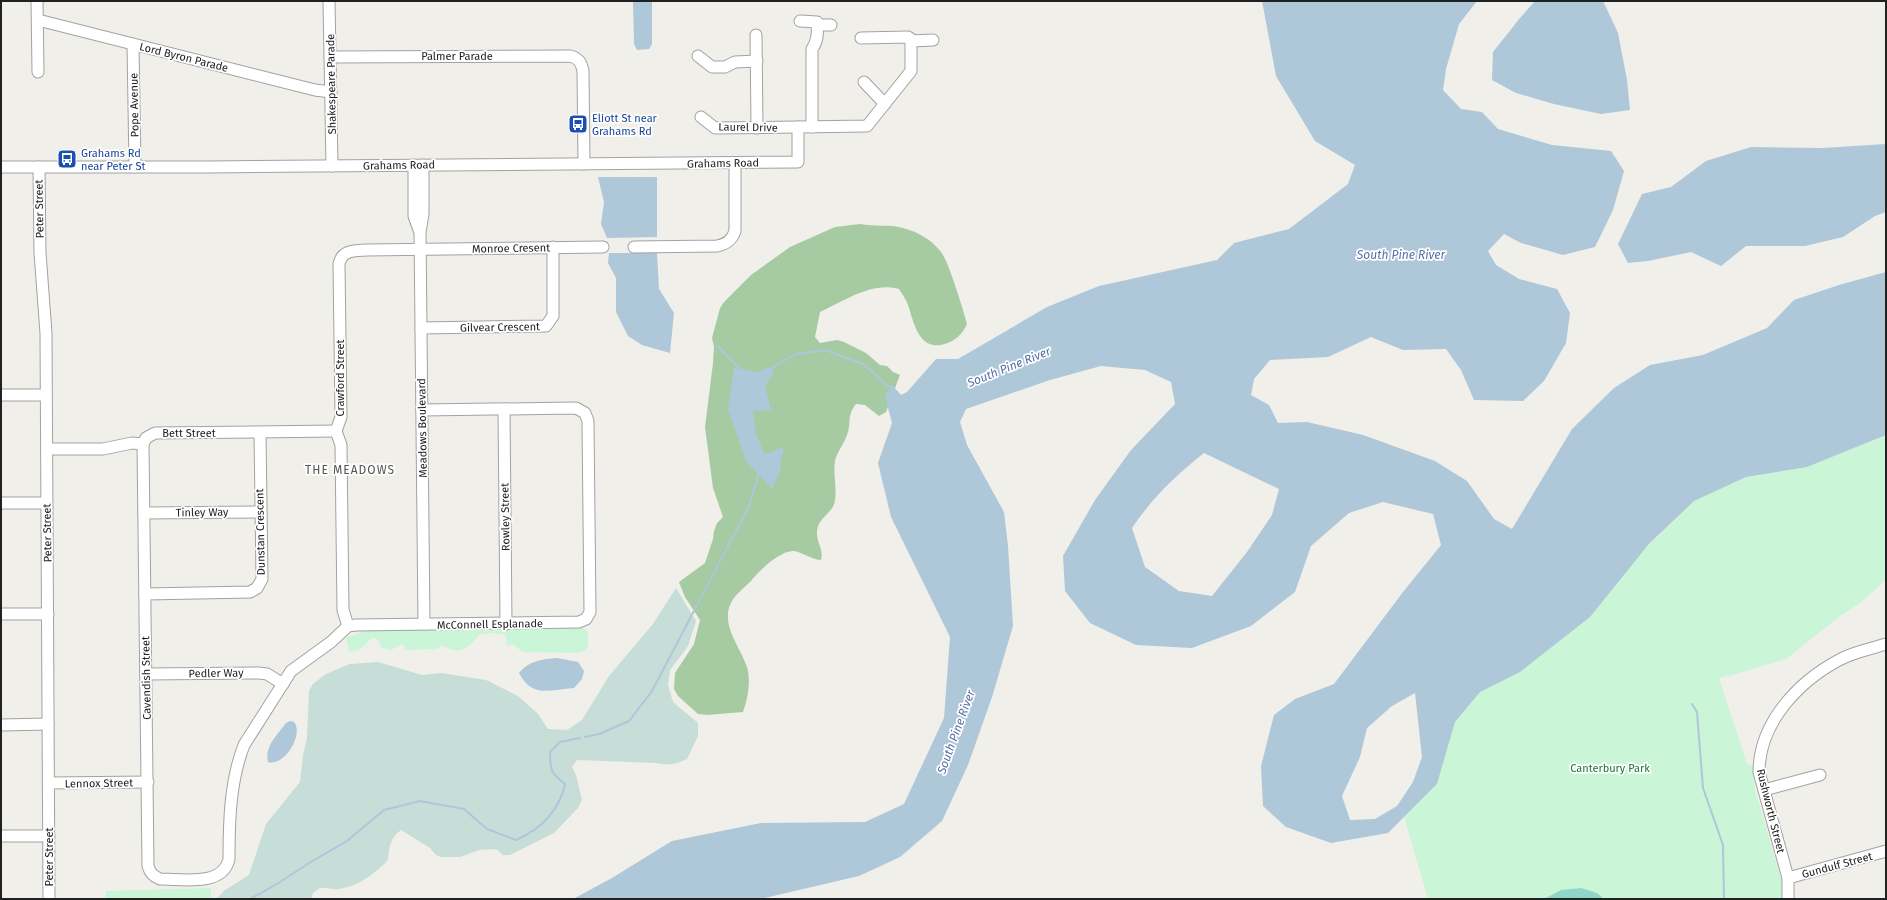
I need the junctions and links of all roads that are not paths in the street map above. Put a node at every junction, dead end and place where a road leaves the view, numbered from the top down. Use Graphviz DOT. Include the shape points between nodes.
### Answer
graph roads {
  1 [pos="37,1"];
  2 [pos="329,1"];
  3 [pos="38,20"];
  4 [pos="800,21"];
  5 [pos="818,25"];
  6 [pos="831,25"];
  7 [pos="756,35"];
  8 [pos="861,38"];
  9 [pos="933,40"];
  10 [pos="911,41"];
  11 [pos="133,44"];
  12 [pos="698,56"];
  13 [pos="330,57"];
  14 [pos="757,61"];
  15 [pos="38,72"];
  16 [pos="864,82"];
  17 [pos="331,92"];
  18 [pos="885,104"];
  19 [pos="701,117"];
  20 [pos="798,127"];
  21 [pos="812,127"];
  22 [pos="757,128"];
  23 [pos="735,163"];
  24 [pos="584,164"];
  25 [pos="418,165"];
  26 [pos="332,166"];
  27 [pos="1,167"];
  28 [pos="39,167"];
  29 [pos="135,167"];
  30 [pos="603,247"];
  31 [pos="634,247"];
  32 [pos="553,248"];
  33 [pos="420,249"];
  34 [pos="421,328"];
  35 [pos="1,395"];
  36 [pos="45,395"];
  37 [pos="422,410"];
  38 [pos="504,410"];
  39 [pos="336,431"];
  40 [pos="260,433"];
  41 [pos="144,444"];
  42 [pos="46,449"];
  43 [pos="1,503"];
  44 [pos="46,503"];
  45 [pos="260,512"];
  46 [pos="144,513"];
  47 [pos="145,594"];
  48 [pos="1,614"];
  49 [pos="48,614"];
  50 [pos="424,624"];
  51 [pos="506,624"];
  52 [pos="348,626"];
  53 [pos="1886,644"];
  54 [pos="146,674"];
  55 [pos="283,684"];
  56 [pos="48,724"];
  57 [pos="1,725"];
  58 [pos="1820,775"];
  59 [pos="148,782"];
  60 [pos="49,783"];
  61 [pos="1764,790"];
  62 [pos="1,836"];
  63 [pos="49,836"];
  64 [pos="1886,851"];
  65 [pos="1788,878"];
  66 [pos="49,899"];
  67 [pos="1788,899"];
  1 -- 3 [label="street"];
  2 -- 13 [label="street, Shakespeare Parade"];
  3 -- 11 [label="street, Lord Byron Parade"];
  3 -- 15 [label="street"];
  4 -- 5 [label="street" via="813,20"];
  5 -- 6 [label="street"];
  5 -- 21 [label="street" via="817,42 812,49"];
  7 -- 14 [label="street"];
  8 -- 10 [label="street" via="908,37"];
  9 -- 10 [label="street"];
  10 -- 18 [label="street, Laurel Drive" via="911,71"];
  11 -- 17 [label="street, Lord Byron Parade"];
  11 -- 29 [label="street, Pope Avenue"];
  12 -- 14 [label="street" via="712,67"];
  13 -- 17 [label="street, Shakespeare Parade"];
  13 -- 24 [label="street, Palmer Parade" via="571,56 581,62 583,71"];
  14 -- 22 [label="street"];
  16 -- 18 [label="street"];
  17 -- 26 [label="street, Shakespeare Parade"];
  18 -- 21 [label="street, Laurel Drive" via="867,126"];
  19 -- 22 [label="street, Laurel Drive" via="715,128"];
  20 -- 21 [label="street, Laurel Drive"];
  20 -- 22 [label="street, Laurel Drive"];
  20 -- 23 [label="street, Grahams Road" via="798,162"];
  23 -- 24 [label="street, Grahams Road"];
  23 -- 31 [label="street" via="735,231 724,245"];
  24 -- 25 [label="street, Grahams Road"];
  25 -- 26 [label="street, Grahams Road"];
  25 -- 33 [label="street, Meadows Boulevard" via="423,214"];
  26 -- 29 [label="street, Grahams Road"];
  27 -- 28 [label="street, Grahams Road"];
  28 -- 29 [label="street, Grahams Road"];
  28 -- 36 [label="street, Peter Street" via="40,253 46,333"];
  30 -- 32 [label="street, Monroe Cresent"];
  32 -- 33 [label="street, Monroe Cresent"];
  32 -- 34 [label="street, Gilvear Crescent" via="553,316 546,326"];
  33 -- 34 [label="street, Meadows Boulevard"];
  33 -- 39 [label="street, Crawford Street" via="350,251 340,258 341,417"];
  34 -- 37 [label="street, Meadows Boulevard"];
  35 -- 36 [label="street"];
  36 -- 42 [label="street, Peter Street"];
  37 -- 38 [label="street, McConnell Esplanade"];
  37 -- 50 [label="street, Meadows Boulevard"];
  38 -- 51 [label="street, Rowley Street"];
  38 -- 51 [label="street, McConnell Esplanade" via="576,408 581,409 587,416 590,598 590,612 586,619 579,622"];
  39 -- 40 [label="street, Bett Street"];
  39 -- 52 [label="street, Crawford Street" via="342,445 344,610"];
  40 -- 41 [label="street, Bett Street" via="155,433 146,438"];
  40 -- 45 [label="street, Dunstan Crescent"];
  41 -- 42 [label="street" via="132,443 103,449"];
  41 -- 46 [label="street, Cavendish Street"];
  42 -- 44 [label="street, Peter Street"];
  43 -- 44 [label="street"];
  44 -- 49 [label="street, Peter Street"];
  45 -- 46 [label="street, Tinley Way"];
  45 -- 47 [label="street, Dunstan Crescent" via="262,579 257,588 250,592"];
  46 -- 47 [label="street, Cavendish Street"];
  47 -- 54 [label="street, Cavendish Street"];
  48 -- 49 [label="street"];
  49 -- 56 [label="street, Peter Street"];
  50 -- 51 [label="street, McConnell Esplanade"];
  50 -- 52 [label="street, McConnell Esplanade"];
  52 -- 55 [label="street" via="331,642 296,667"];
  53 -- 61 [label="street, Rushworth Street" via="1840,660 1801,687 1784,704 1767,735 1759,762"];
  54 -- 55 [label="street, Pedler Way" via="259,673 267,674"];
  54 -- 59 [label="street, Cavendish Street"];
  55 -- 59 [label="street, Cavendish Street" via="244,745 240,756 229,814 228,865 222,871 207,879 160,880 150,871"];
  56 -- 57 [label="street"];
  56 -- 60 [label="street, Peter Street"];
  58 -- 61 [label="street"];
  59 -- 60 [label="street, Lennox Street"];
  60 -- 63 [label="street, Peter Street"];
  61 -- 65 [label="street, Rushworth Street"];
  62 -- 63 [label="street"];
  63 -- 66 [label="street, Peter Street"];
  64 -- 65 [label="street, Gundulf Street"];
  65 -- 67 [label="street, Rushworth Street"];
}
